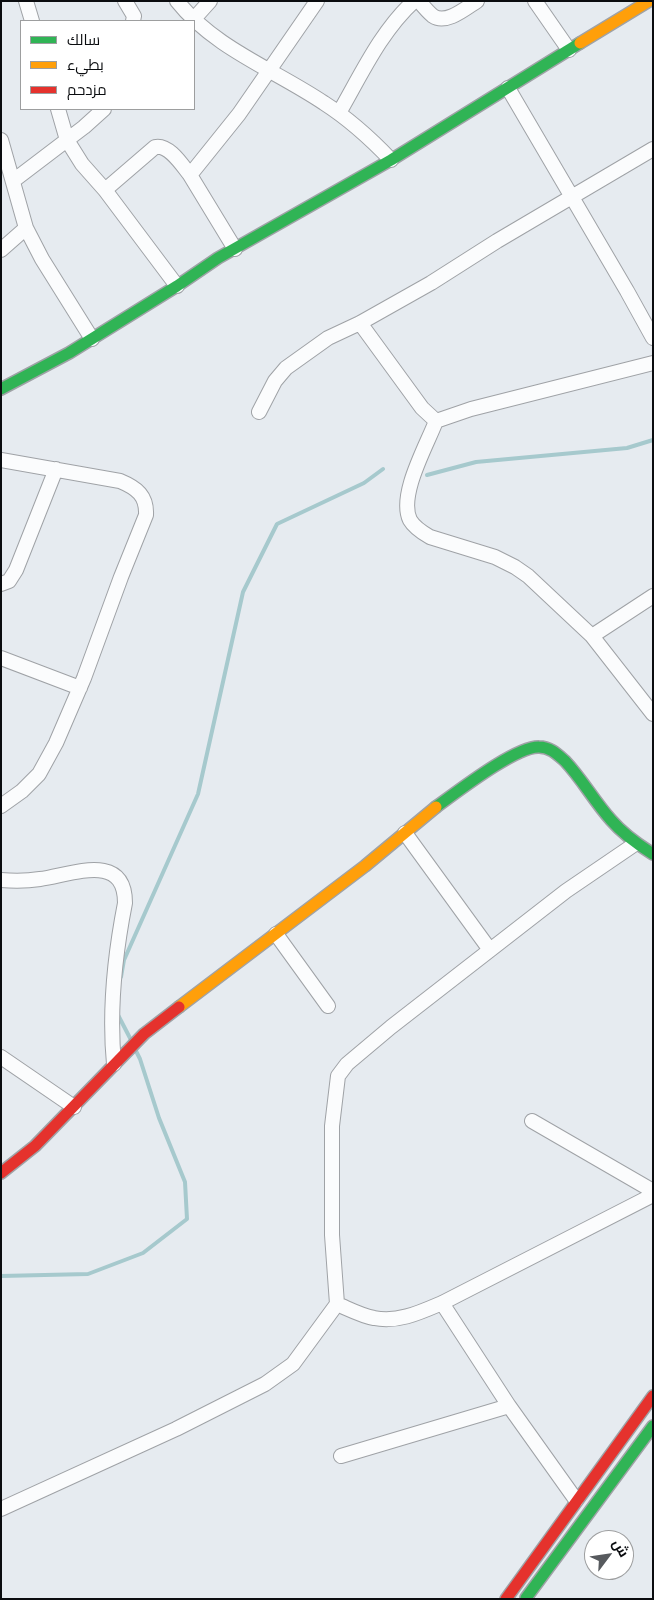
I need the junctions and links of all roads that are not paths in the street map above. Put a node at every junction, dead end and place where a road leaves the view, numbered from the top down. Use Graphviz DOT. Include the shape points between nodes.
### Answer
graph roads {
  1 [pos="26,1"];
  2 [pos="125,1"];
  3 [pos="177,1"];
  4 [pos="210,1"];
  5 [pos="317,1"];
  6 [pos="414,1"];
  7 [pos="419,1"];
  8 [pos="477,1"];
  9 [pos="536,1"];
  10 [pos="639,4"];
  11 [pos="32,20"];
  12 [pos="132,20"];
  13 [pos="192,20"];
  14 [pos="194,20"];
  15 [pos="195,22"];
  16 [pos="569,50"];
  17 [pos="268,71"];
  18 [pos="508,88"];
  19 [pos="58,110"];
  20 [pos="103,110"];
  21 [pos="339,113"];
  22 [pos="1,140"];
  23 [pos="68,140"];
  24 [pos="653,149"];
  25 [pos="391,160"];
  26 [pos="190,175"];
  27 [pos="14,181"];
  28 [pos="105,190"];
  29 [pos="572,198"];
  30 [pos="26,228"];
  31 [pos="235,249"];
  32 [pos="1,250"];
  33 [pos="177,286"];
  34 [pos="360,323"];
  35 [pos="653,338"];
  36 [pos="92,339"];
  37 [pos="653,364"];
  38 [pos="1,389"];
  39 [pos="259,412"];
  40 [pos="436,421"];
  41 [pos="1,460"];
  42 [pos="56,469"];
  43 [pos="1,584"];
  44 [pos="653,596"];
  45 [pos="592,636"];
  46 [pos="1,658"];
  47 [pos="80,688"];
  48 [pos="653,714"];
  49 [pos="1,806"];
  50 [pos="405,833"];
  51 [pos="635,844"];
  52 [pos="653,854"];
  53 [pos="1,880"];
  54 [pos="276,934"];
  55 [pos="490,950"];
  56 [pos="328,1006"];
  57 [pos="1,1057"];
  58 [pos="114,1064"];
  59 [pos="74,1107"];
  60 [pos="532,1121"];
  61 [pos="1,1173"];
  62 [pos="653,1191"];
  63 [pos="653,1195"];
  64 [pos="442,1303"];
  65 [pos="337,1304"];
  66 [pos="653,1396"];
  67 [pos="509,1406"];
  68 [pos="653,1426"];
  69 [pos="341,1456"];
  70 [pos="576,1500"];
  71 [pos="4,1504"];
  72 [pos="506,1599"];
  73 [pos="525,1599"];
  1 -- 11 [label="street"];
  2 -- 12 [label="street" via="134,16"];
  3 -- 13 [label="street"];
  4 -- 14 [label="street"];
  5 -- 17 [label="street"];
  6 -- 21 [label="street" via="376,48"];
  7 -- 8 [label="street" via="440,18 458,14"];
  9 -- 16 [label="street"];
  10 -- 16 [label="street"];
  15 -- 17 [label="street"];
  16 -- 18 [label="street"];
  17 -- 21 [label="street"];
  17 -- 26 [label="street" via="239,114"];
  18 -- 25 [label="street"];
  18 -- 29 [label="street"];
  19 -- 23 [label="street"];
  20 -- 23 [label="street"];
  21 -- 25 [label="street"];
  22 -- 27 [label="street"];
  23 -- 27 [label="street"];
  23 -- 28 [label="street" via="82,164"];
  24 -- 29 [label="street"];
  25 -- 31 [label="street"];
  26 -- 28 [label="street" via="170,152 159,146"];
  26 -- 31 [label="street"];
  27 -- 30 [label="street"];
  28 -- 33 [label="street"];
  29 -- 34 [label="street"];
  29 -- 35 [label="street"];
  30 -- 32 [label="street"];
  30 -- 36 [label="street"];
  31 -- 33 [label="street"];
  33 -- 36 [label="street"];
  34 -- 39 [label="street" via="328,338 286,368 275,381"];
  34 -- 40 [label="street" via="422,408"];
  36 -- 38 [label="street"];
  37 -- 40 [label="street" via="471,409"];
  40 -- 45 [label="street" via="409,492 411,521 430,537 495,556 515,567"];
  41 -- 42 [label="street"];
  42 -- 43 [label="street" via="16,570 9,581"];
  42 -- 47 [label="street" via="120,481 142,494 147,506"];
  44 -- 45 [label="street"];
  45 -- 48 [label="street"];
  46 -- 47 [label="street"];
  47 -- 49 [label="street" via="56,743 38,774"];
  50 -- 51 [label="street" via="488,770 525,749 540,747 564,760 608,816"];
  50 -- 54 [label="street"];
  50 -- 55 [label="street"];
  51 -- 52 [label="street"];
  51 -- 55 [label="street" via="566,891"];
  53 -- 58 [label="street" via="40,879 90,869 104,870 122,883 125,904 113,993"];
  54 -- 56 [label="street"];
  54 -- 58 [label="street" via="144,1034"];
  55 -- 65 [label="street" via="364,1048 338,1076 332,1126 332,1226"];
  57 -- 59 [label="street"];
  58 -- 59 [label="street"];
  59 -- 61 [label="street" via="35,1146"];
  60 -- 62 [label="street"];
  63 -- 64 [label="street"];
  64 -- 65 [label="street" via="413,1315 391,1319 374,1318"];
  64 -- 67 [label="street"];
  65 -- 71 [label="street" via="293,1364 265,1384 176,1429"];
  66 -- 70 [label="street"];
  67 -- 69 [label="street"];
  67 -- 70 [label="street"];
  68 -- 73 [label="street"];
  70 -- 72 [label="street"];
}
